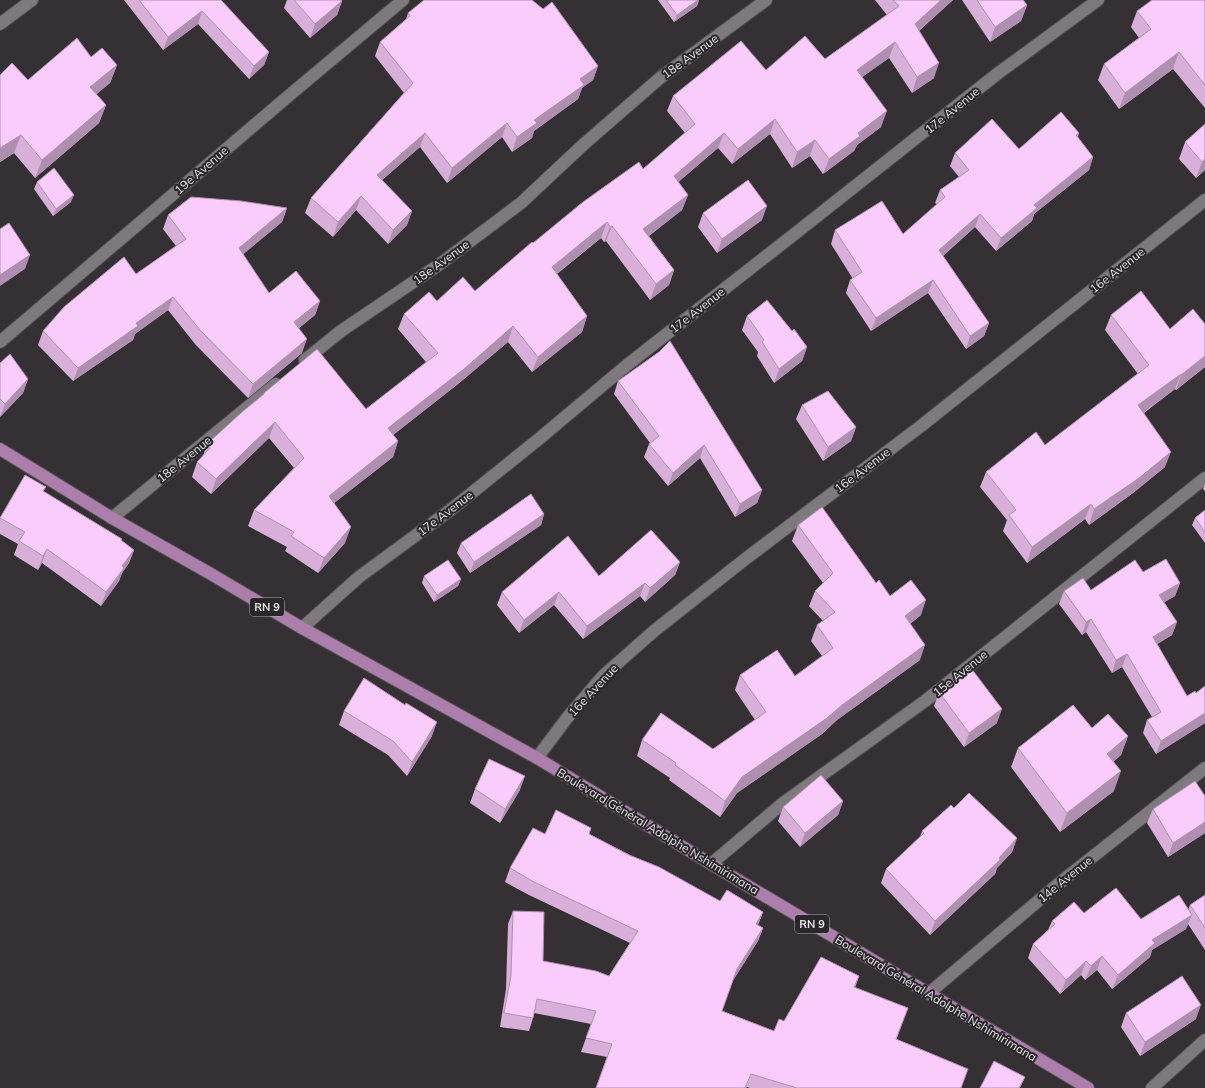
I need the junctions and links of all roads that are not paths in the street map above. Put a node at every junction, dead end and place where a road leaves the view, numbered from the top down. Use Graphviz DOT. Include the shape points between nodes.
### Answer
graph roads {
  1 [pos="32,0"];
  2 [pos="403,0"];
  3 [pos="766,0"];
  4 [pos="1098,0"];
  5 [pos="0,24"];
  6 [pos="1205,200"];
  7 [pos="0,342"];
  8 [pos="298,365"];
  9 [pos="286,375"];
  10 [pos="0,449"];
  11 [pos="1205,478"];
  12 [pos="112,518"];
  13 [pos="302,628"];
  14 [pos="537,758"];
  15 [pos="1205,768"];
  16 [pos="711,864"];
  17 [pos="929,993"];
  18 [pos="1205,1040"];
  19 [pos="1088,1088"];
  20 [pos="1152,1088"];
  1 -- 5 [label="street"];
  2 -- 7 [label="street, 19e Avenue"];
  3 -- 8 [label="street, 18e Avenue" via="660,78 521,202 440,264 341,331"];
  4 -- 13 [label="street, 17e Avenue" via="997,74 627,365 453,508 359,577"];
  6 -- 14 [label="street, 16e Avenue" via="920,426 654,631 603,676"];
  9 -- 12 [label="street, 18e Avenue"];
  10 -- 12 [label="main road, RN 9"];
  11 -- 16 [label="street, 15e Avenue" via="925,701 783,803"];
  12 -- 13 [label="main road, RN 9"];
  13 -- 14 [label="main road, RN 9"];
  14 -- 16 [label="main road, Boulevard Général Adolphe Nshimirimana / RN 9"];
  15 -- 17 [label="street, 14e Avenue" via="1057,884"];
  16 -- 17 [label="main road, Boulevard Général Adolphe Nshimirimana / RN 9"];
  17 -- 19 [label="main road, Boulevard Général Adolphe Nshimirimana / RN 9"];
  18 -- 20 [label="street"];
}
